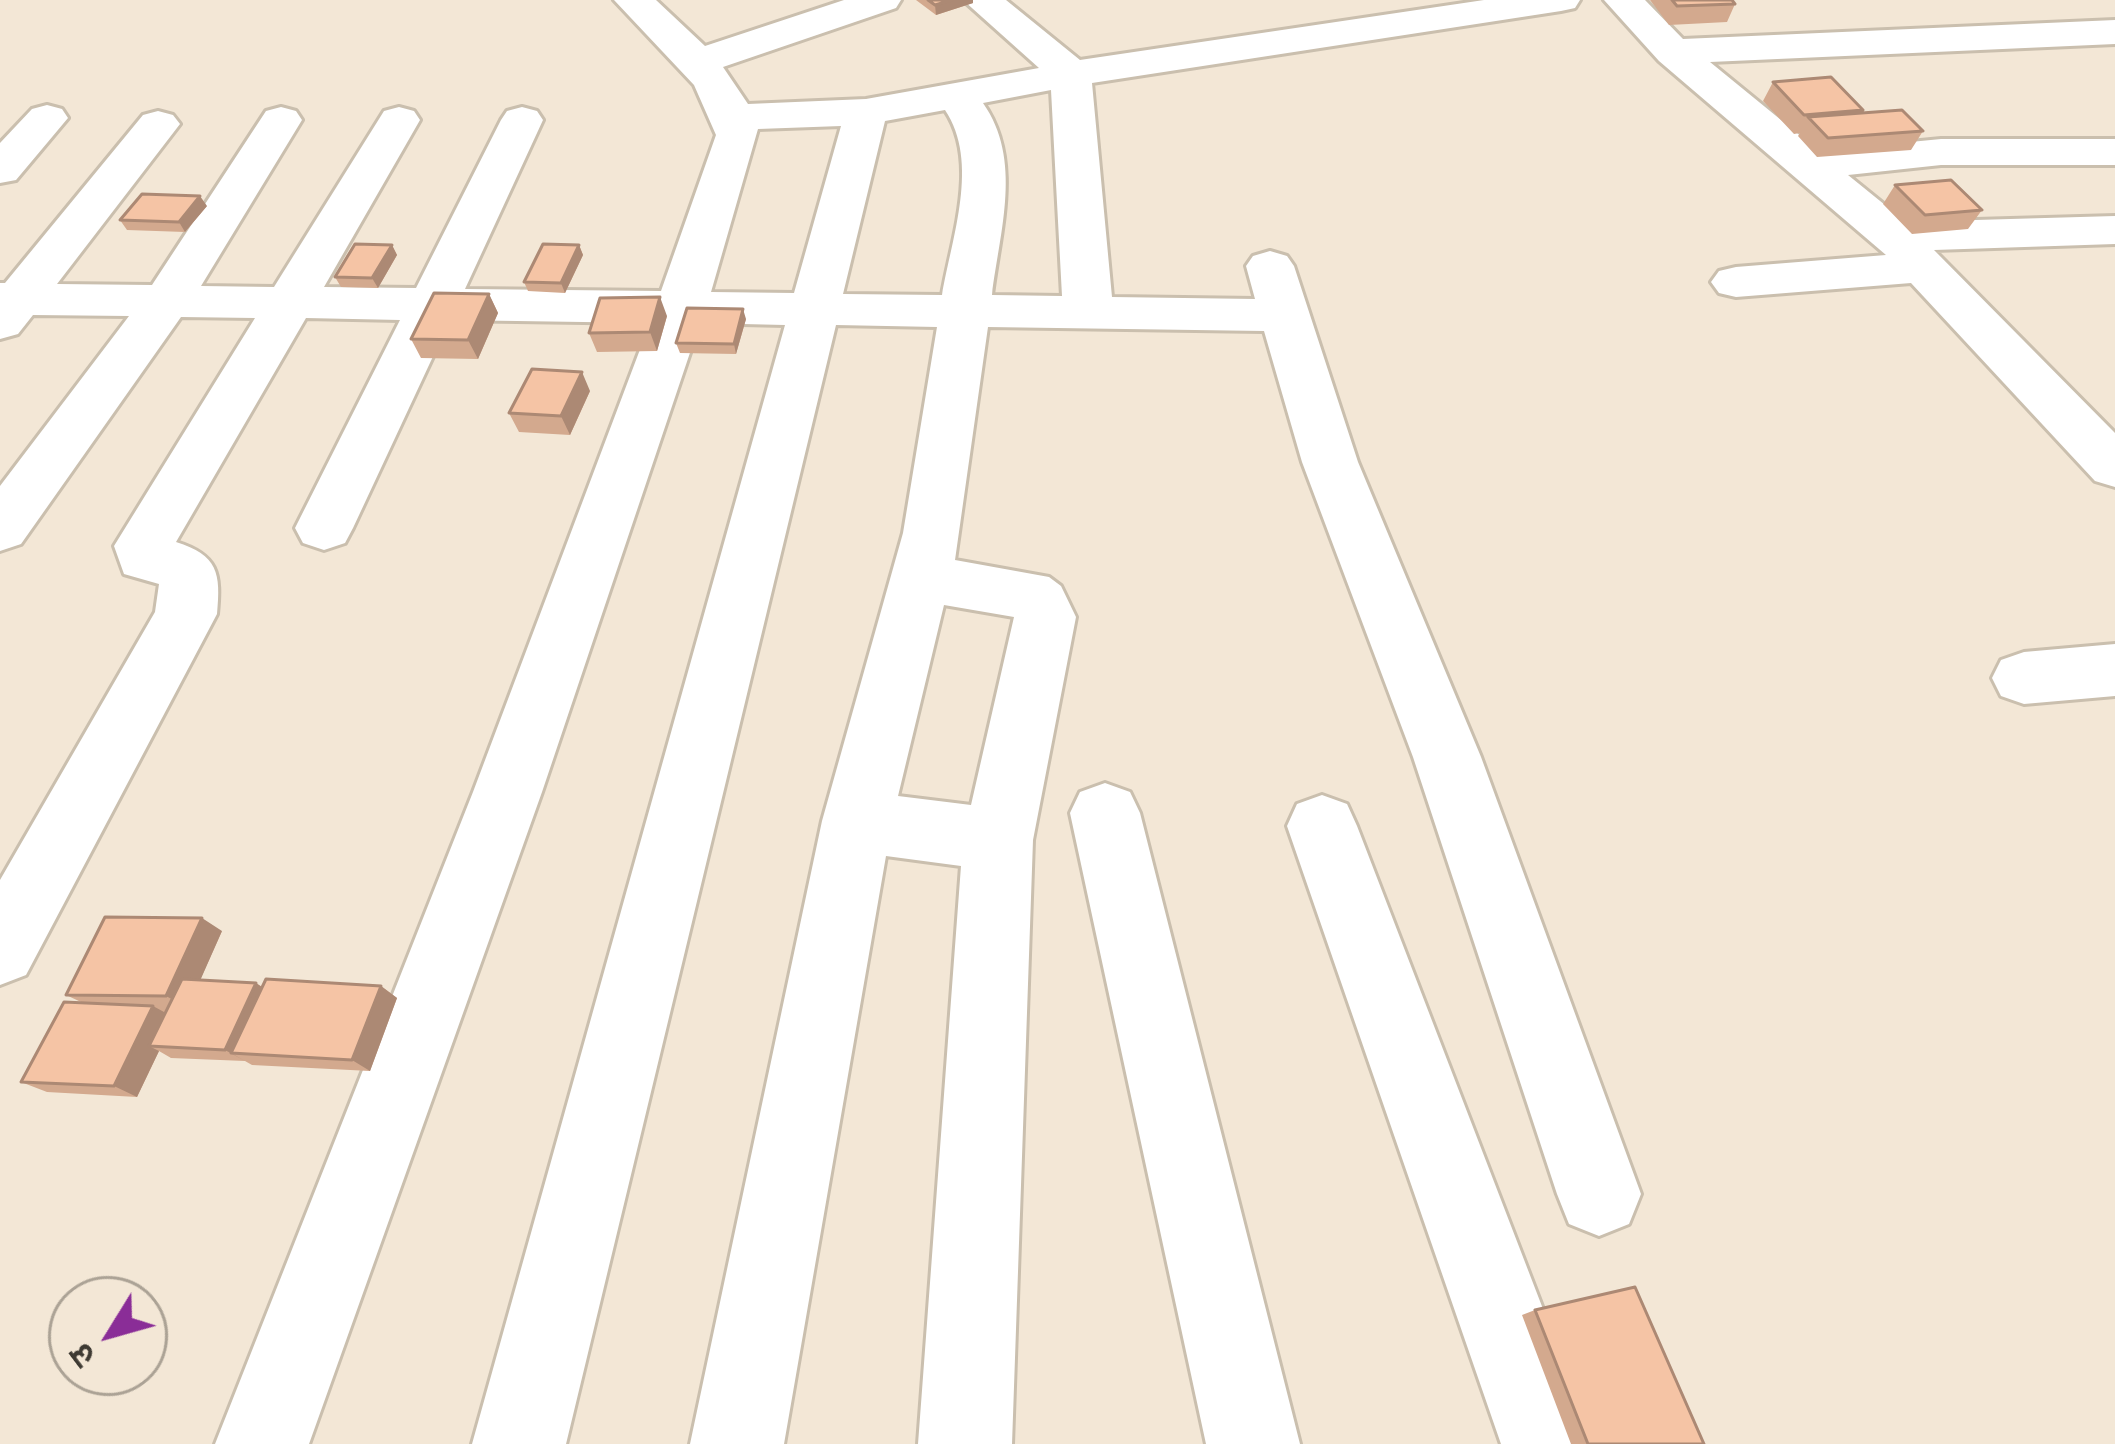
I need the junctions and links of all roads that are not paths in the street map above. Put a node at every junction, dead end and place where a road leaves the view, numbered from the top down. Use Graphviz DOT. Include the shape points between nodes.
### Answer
graph roads {
  1 [pos="883,0"];
  2 [pos="982,0"];
  3 [pos="1561,0"];
  4 [pos="1623,0"];
  5 [pos="2088,0"];
  6 [pos="668,19"];
  7 [pos="2115,21"];
  8 [pos="2115,32"];
  9 [pos="1673,52"];
  10 [pos="1071,74"];
  11 [pos="958,97"];
  12 [pos="866,112"];
  13 [pos="735,117"];
  14 [pos="47,118"];
  15 [pos="281,120"];
  16 [pos="399,120"];
  17 [pos="522,120"];
  18 [pos="158,124"];
  19 [pos="2115,152"];
  20 [pos="1813,165"];
  21 [pos="0,170"];
  22 [pos="2115,230"];
  23 [pos="1910,252"];
  24 [pos="1736,282"];
  25 [pos="168,299"];
  26 [pos="291,301"];
  27 [pos="431,302"];
  28 [pos="682,306"];
  29 [pos="7,307"];
  30 [pos="817,308"];
  31 [pos="967,308"];
  32 [pos="1088,310"];
  33 [pos="2115,467"];
  34 [pos="4,517"];
  35 [pos="324,528"];
  36 [pos="919,578"];
  37 [pos="2115,670"];
  38 [pos="2024,678"];
  39 [pos="1105,812"];
  40 [pos="857,821"];
  41 [pos="1322,826"];
  42 [pos="998,840"];
  43 [pos="0,950"];
  44 [pos="1599,1194"];
  45 [pos="262,1444"];
  46 [pos="519,1444"];
  47 [pos="737,1444"];
  48 [pos="964,1444"];
  49 [pos="1252,1444"];
  50 [pos="1548,1444"];
  1 -- 6 [label="street"];
  2 -- 10 [label="street"];
  3 -- 10 [label="street"];
  4 -- 9 [label="street"];
  5 -- 7 [label="street"];
  6 -- 13 [label="street"];
  8 -- 9 [label="street"];
  9 -- 20 [label="street"];
  10 -- 11 [label="street"];
  10 -- 32 [label="street"];
  11 -- 12 [label="street"];
  11 -- 31 [label="street" via="979,128 986,167"];
  12 -- 13 [label="street"];
  12 -- 30 [label="street"];
  13 -- 28 [label="street" via="738,135"];
  14 -- 21 [label="street"];
  15 -- 25 [label="street"];
  16 -- 26 [label="street"];
  17 -- 27 [label="street"];
  18 -- 29 [label="street"];
  19 -- 20 [label="street" via="1941,152"];
  20 -- 23 [label="street"];
  22 -- 23 [label="street"];
  23 -- 24 [label="street"];
  23 -- 33 [label="street"];
  25 -- 26 [label="street"];
  25 -- 29 [label="street"];
  25 -- 34 [label="street"];
  26 -- 27 [label="street"];
  26 -- 43 [label="street" via="144,546 145,558 191,575 186,614"];
  27 -- 28 [label="street"];
  27 -- 35 [label="street"];
  28 -- 30 [label="street"];
  28 -- 45 [label="street"];
  30 -- 31 [label="street"];
  30 -- 46 [label="street"];
  31 -- 32 [label="street"];
  31 -- 36 [label="street"];
  32 -- 44 [label="street" via="1278,291 1330,462 1447,758"];
  36 -- 40 [label="street"];
  36 -- 42 [label="street" via="1027,594 1045,616"];
  37 -- 38 [label="street"];
  39 -- 49 [label="street"];
  40 -- 42 [label="street"];
  40 -- 47 [label="street"];
  41 -- 50 [label="street"];
  42 -- 48 [label="street"];
}
